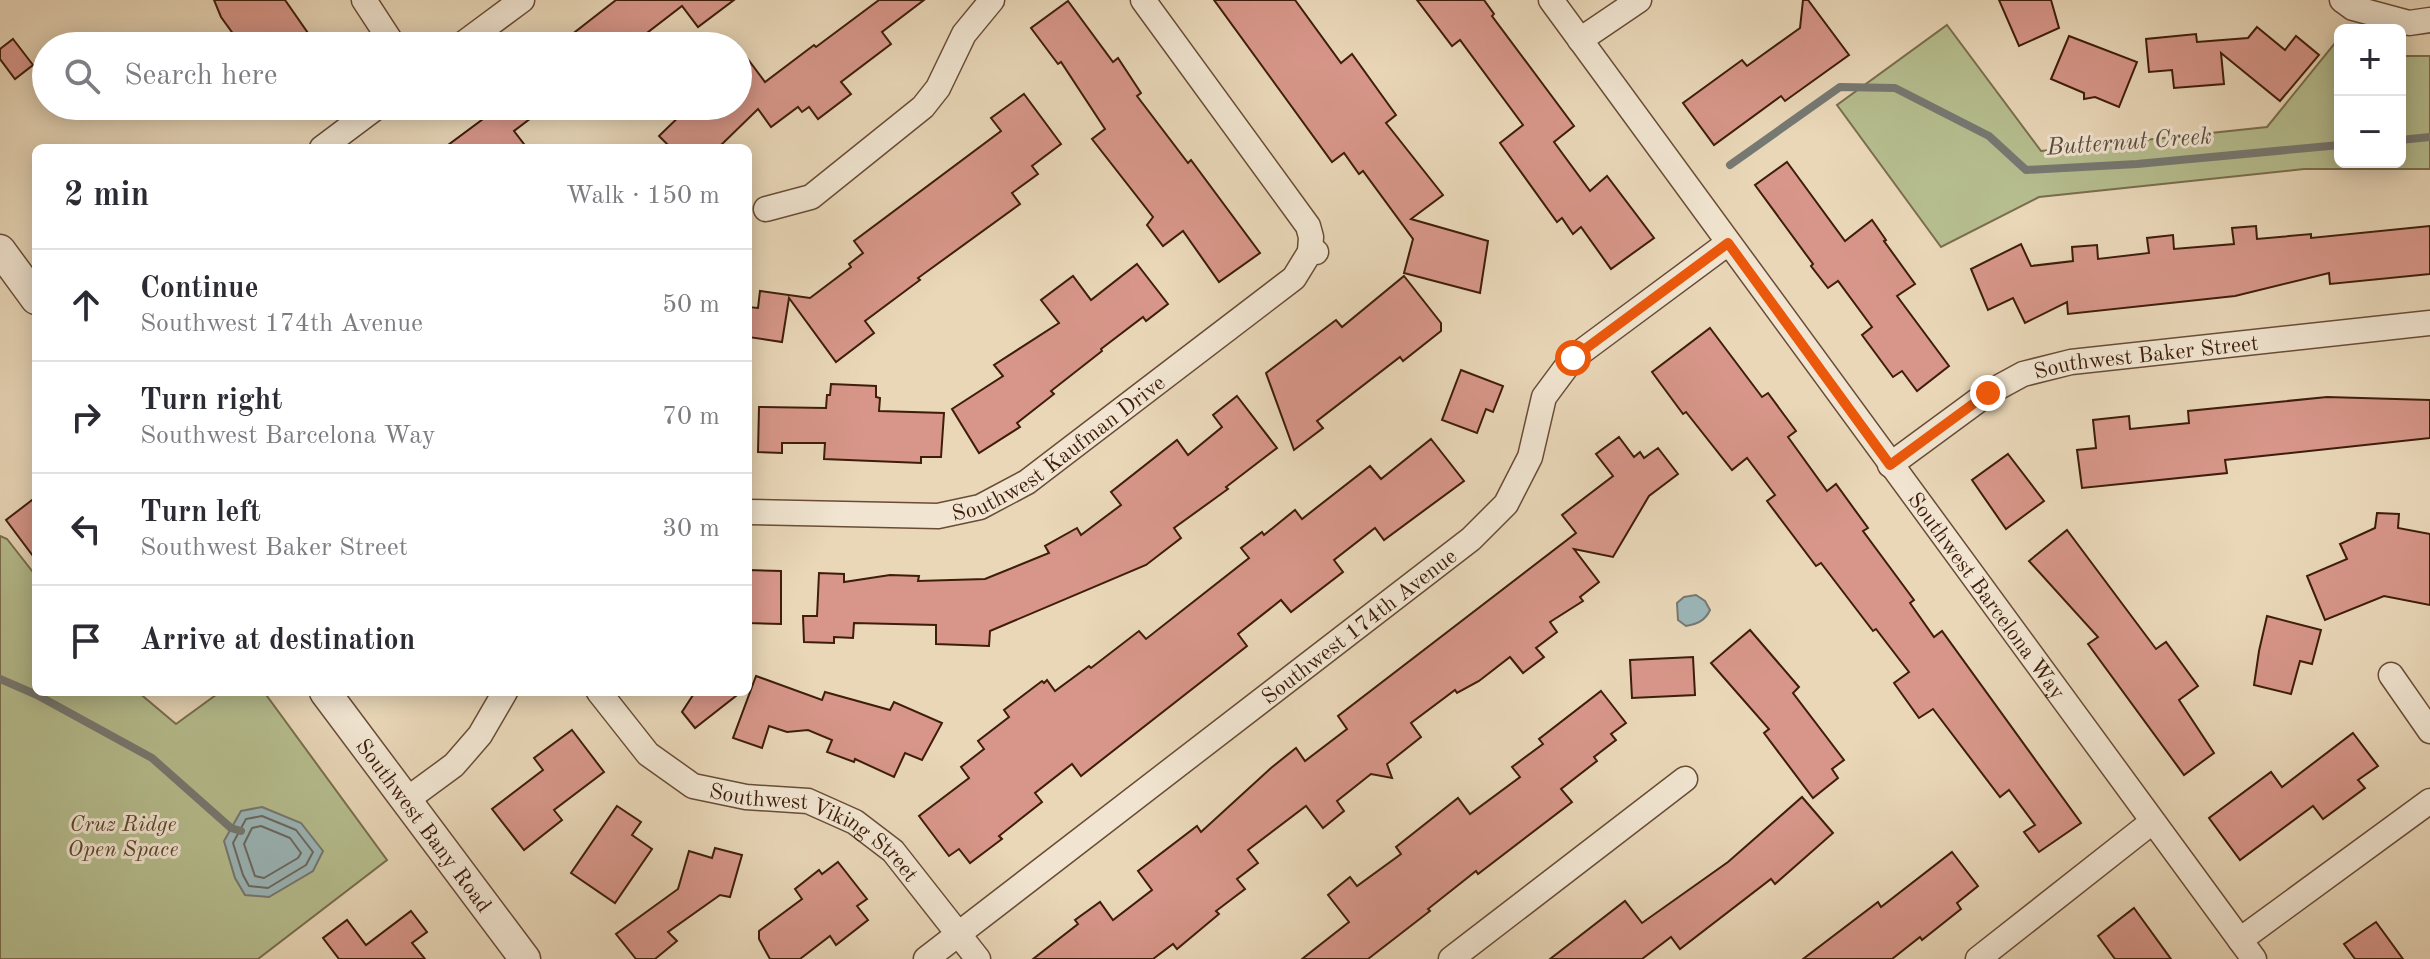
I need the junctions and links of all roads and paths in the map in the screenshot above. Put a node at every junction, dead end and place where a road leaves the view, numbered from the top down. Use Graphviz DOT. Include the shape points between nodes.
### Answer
graph roads {
  1 [pos="364,0"];
  2 [pos="522,0"];
  3 [pos="992,0"];
  4 [pos="1143,0"];
  5 [pos="1551,0"];
  6 [pos="1639,0"];
  7 [pos="2342,0"];
  8 [pos="2430,20"];
  9 [pos="385,32"];
  10 [pos="479,32"];
  11 [pos="1580,40"];
  12 [pos="359,120"];
  13 [pos="327,144"];
  14 [pos="766,209"];
  15 [pos="1728,243"];
  16 [pos="0,250"];
  17 [pos="32,294"];
  18 [pos="2430,323"];
  19 [pos="1890,465"];
  20 [pos="752,512"];
  21 [pos="2391,675"];
  22 [pos="328,696"];
  23 [pos="503,696"];
  24 [pos="602,696"];
  25 [pos="2430,731"];
  26 [pos="1685,779"];
  27 [pos="405,801"];
  28 [pos="2430,801"];
  29 [pos="2152,822"];
  30 [pos="958,933"];
  31 [pos="2247,950"];
  32 [pos="514,955"];
  33 [pos="926,959"];
  34 [pos="978,959"];
  35 [pos="1451,959"];
  36 [pos="1978,959"];
  1 -- 9 [label="street"];
  2 -- 10 [label="street"];
  3 -- 14 [label="street" via="964,34 923,107 811,197"];
  4 -- 20 [label="street, Southwest Kaufman Drive" via="1308,226 1313,252 1294,278 1027,482 980,507 938,516"];
  5 -- 11 [label="street, Southwest Barcelona Way"];
  6 -- 11 [label="street"];
  7 -- 8 [label="street" via="2409,23"];
  11 -- 15 [label="street, Southwest Barcelona Way"];
  12 -- 13 [label="street"];
  15 -- 19 [label="street, Southwest Barcelona Way"];
  15 -- 30 [label="street, Southwest 174th Avenue" via="1573,358 1544,397 1530,457 1506,504 1471,539"];
  16 -- 17 [label="street"];
  18 -- 19 [label="street, Southwest Baker Street" via="2071,362 2023,374 1988,393"];
  19 -- 29 [label="street, Southwest Barcelona Way"];
  21 -- 25 [label="street"];
  22 -- 27 [label="street, Southwest Bany Road"];
  23 -- 27 [label="street" via="454,765"];
  24 -- 30 [label="street, Southwest Viking Street" via="648,754 693,786 746,797 808,801 855,822 893,851"];
  26 -- 35 [label="street"];
  27 -- 32 [label="street, Southwest Bany Road"];
  28 -- 31 [label="street"];
  29 -- 31 [label="street, Southwest Barcelona Way"];
  29 -- 36 [label="street"];
  30 -- 33 [label="street, Southwest 174th Avenue"];
  30 -- 34 [label="street, Southwest Viking Street"];
}
